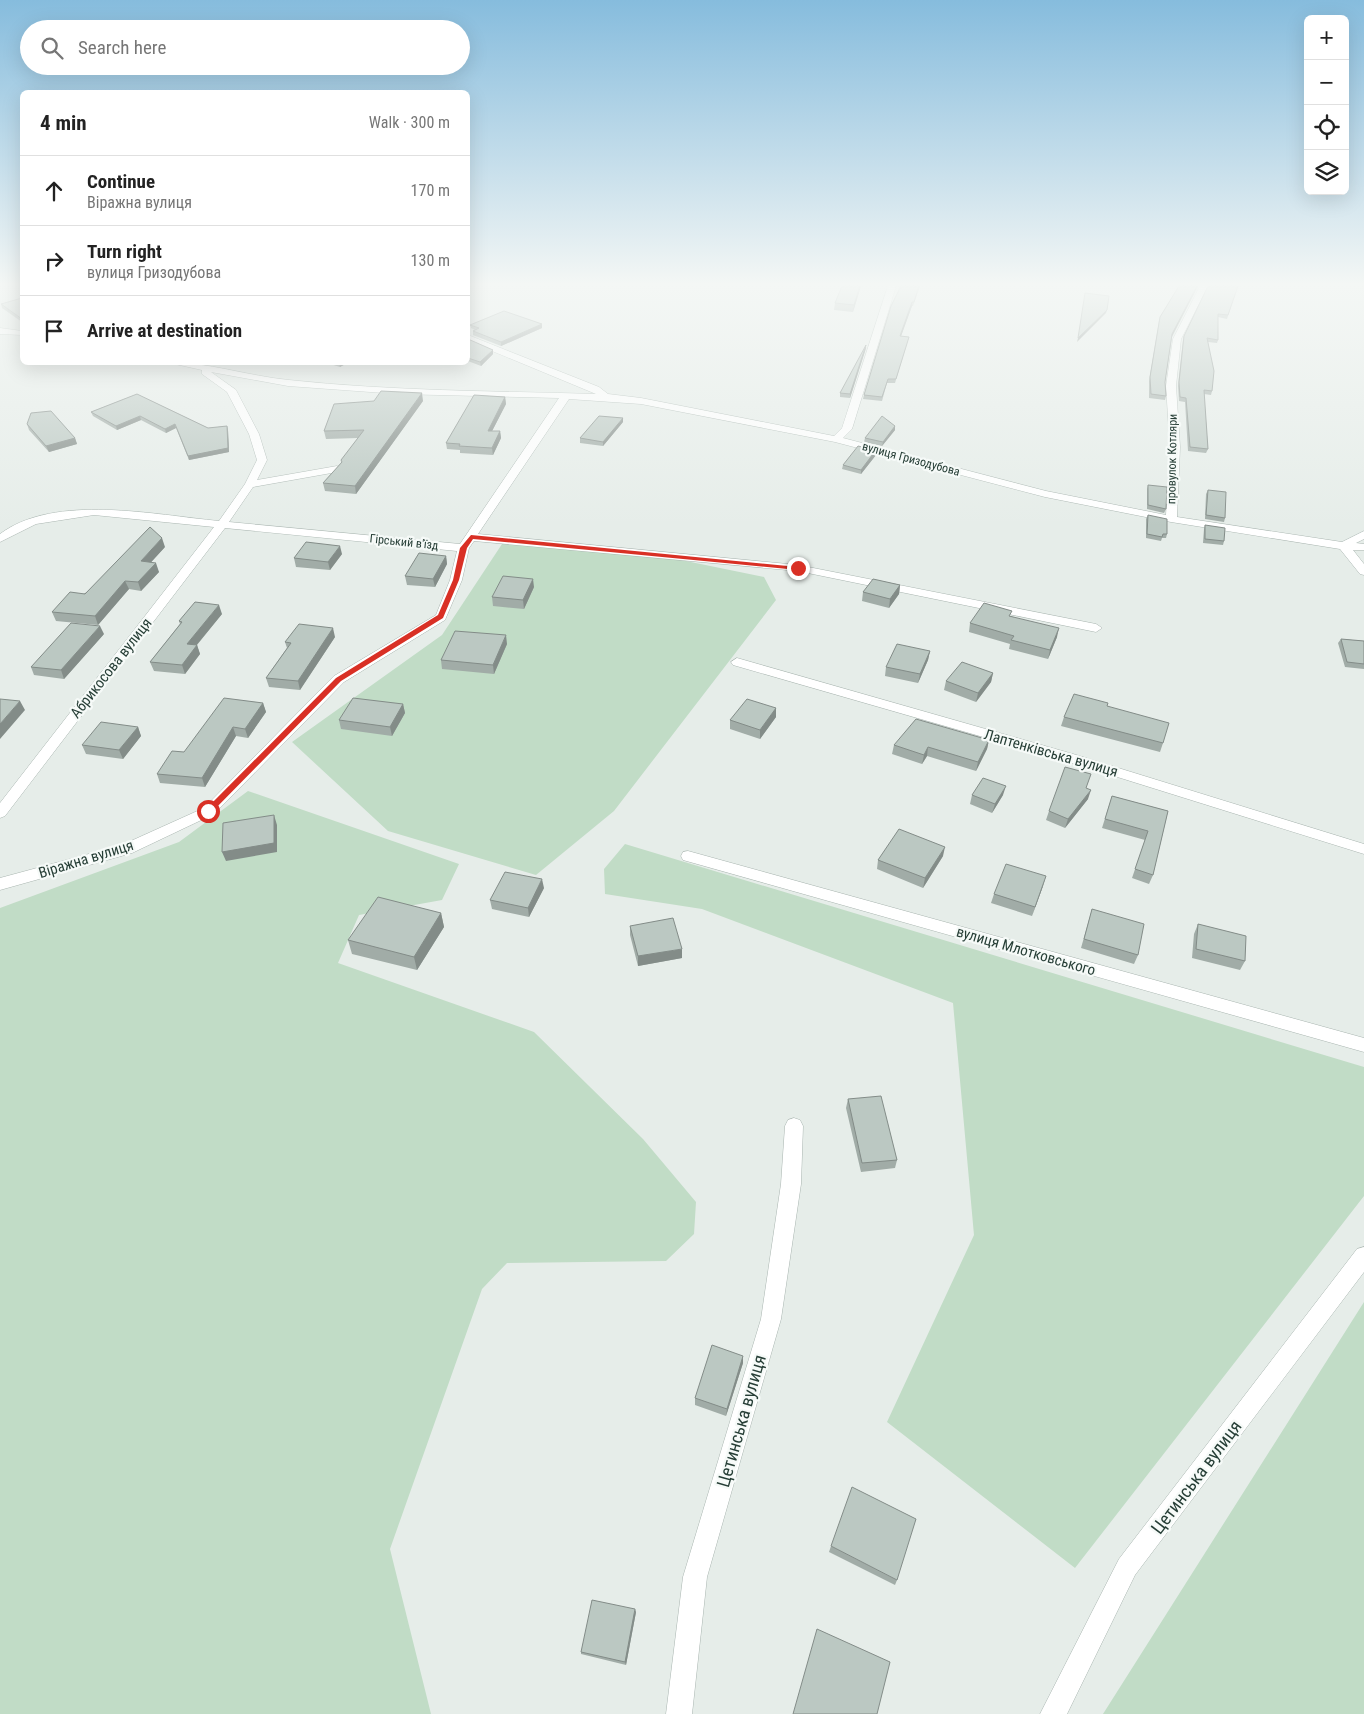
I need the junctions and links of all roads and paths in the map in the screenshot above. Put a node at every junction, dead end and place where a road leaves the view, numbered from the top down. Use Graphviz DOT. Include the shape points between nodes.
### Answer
graph roads {
  1 [pos="188,366"];
  2 [pos="538,366"];
  3 [pos="867,366"];
  4 [pos="1174,366"];
  5 [pos="201,369"];
  6 [pos="565,397"];
  7 [pos="605,397"];
  8 [pos="836,440"];
  9 [pos="337,469"];
  10 [pos="250,484"];
  11 [pos="1171,519"];
  12 [pos="223,523"];
  13 [pos="1364,534"];
  14 [pos="0,539"];
  15 [pos="467,542"];
  16 [pos="1344,546"];
  17 [pos="1364,547"];
  18 [pos="1364,572"];
  19 [pos="1096,628"];
  20 [pos="737,662"];
  21 [pos="0,813"];
  22 [pos="1364,849"];
  23 [pos="688,856"];
  24 [pos="0,884"];
  25 [pos="1364,1045"];
  26 [pos="794,1126"];
  27 [pos="1364,1256"];
  28 [pos="679,1714"];
  29 [pos="1053,1714"];
  1 -- 5 [label="street"];
  2 -- 7 [label="street, вулиця Гризодубова" via="596,389"];
  3 -- 8 [label="street" via="847,429"];
  4 -- 11 [label="street, провулок Котляри" via="1171,386 1175,447"];
  5 -- 6 [label="street" via="288,383"];
  5 -- 10 [label="street" via="232,390 254,434 262,460"];
  6 -- 7 [label="street"];
  6 -- 15 [label="street"];
  7 -- 8 [label="street, вулиця Гризодубова"];
  8 -- 11 [label="street, вулиця Гризодубова" via="1045,494"];
  9 -- 10 [label="street"];
  10 -- 12 [label="street"];
  11 -- 16 [label="street, вулиця Гризодубова"];
  12 -- 14 [label="street, Гірський в'їзд" via="94,512 66,514 11,530"];
  12 -- 15 [label="street, Гірський в'їзд"];
  12 -- 21 [label="street, Абрикосова вулиця"];
  13 -- 16 [label="street"];
  15 -- 19 [label="street" via="798,568"];
  15 -- 24 [label="street, Віражна вулиця" via="441,616 339,679 208,811 127,849"];
  16 -- 17 [label="street, вулиця Гризодубова"];
  16 -- 18 [label="street"];
  20 -- 22 [label="street, Лаптенківська вулиця" via="1068,757"];
  23 -- 25 [label="street, вулиця Млотковського"];
  26 -- 28 [label="street, Цетинська вулиця" via="791,1184 770,1319 695,1577"];
  27 -- 29 [label="street, Цетинська вулиця" via="1127,1567"];
}
